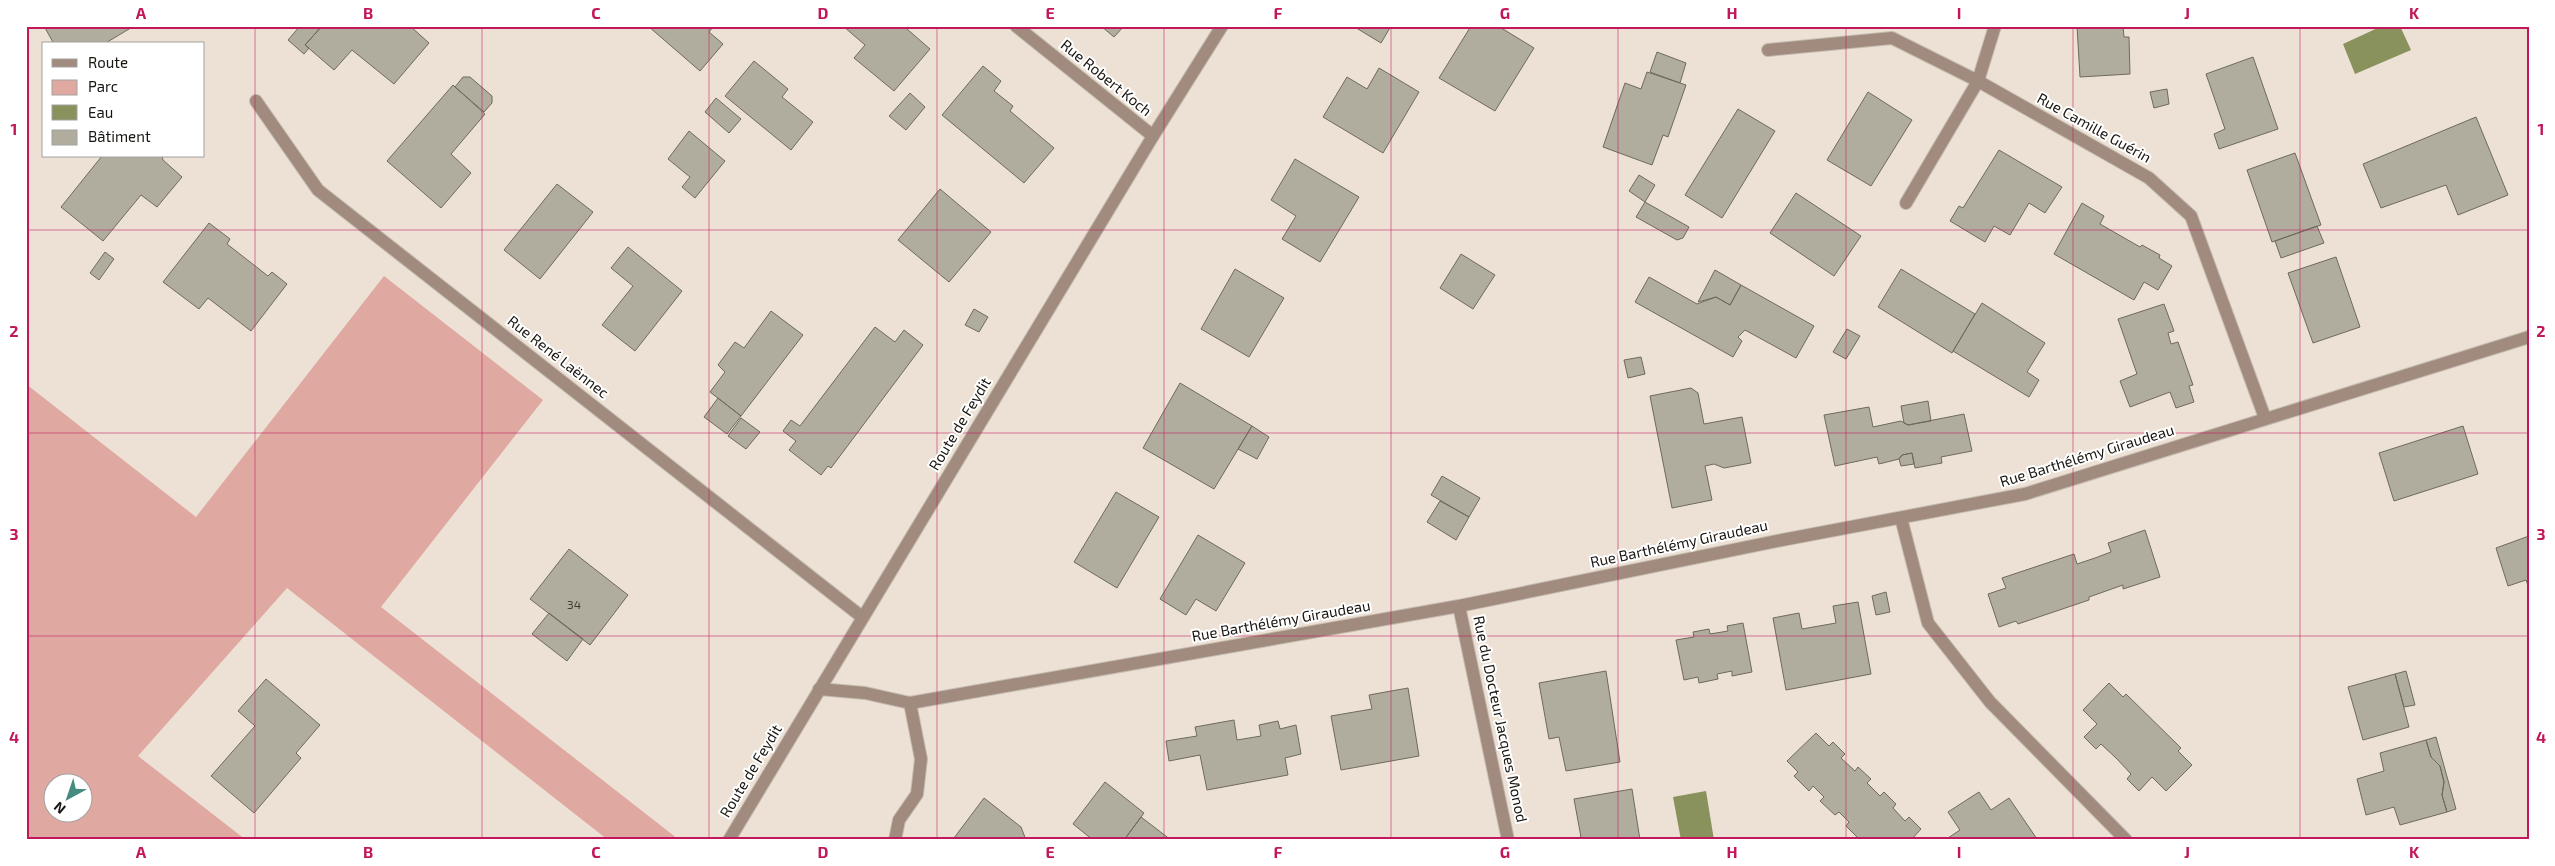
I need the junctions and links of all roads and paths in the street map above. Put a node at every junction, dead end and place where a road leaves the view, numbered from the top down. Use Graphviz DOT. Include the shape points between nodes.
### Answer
graph roads {
  1 [pos="1016,26"];
  2 [pos="1222,26"];
  3 [pos="1995,26"];
  4 [pos="1768,50"];
  5 [pos="1978,82"];
  6 [pos="256,101"];
  7 [pos="1153,136"];
  8 [pos="1906,203"];
  9 [pos="2529,337"];
  10 [pos="2265,418"];
  11 [pos="1901,518"];
  12 [pos="1459,606"];
  13 [pos="862,617"];
  14 [pos="819,688"];
  15 [pos="910,703"];
  16 [pos="729,840"];
  17 [pos="894,840"];
  18 [pos="1508,840"];
  19 [pos="2126,840"];
  1 -- 7 [label="street, Rue Robert Koch"];
  2 -- 7 [label="street, Route de Feydit"];
  3 -- 5 [label="street"];
  4 -- 5 [label="street, Rue Camille Guérin" via="1892,38"];
  5 -- 8 [label="street"];
  5 -- 10 [label="street, Rue Camille Guérin" via="2149,178 2192,216"];
  6 -- 13 [label="street, Rue René Laënnec" via="318,190"];
  7 -- 13 [label="street, Route de Feydit"];
  9 -- 10 [label="street, Rue Barthélémy Giraudeau"];
  10 -- 11 [label="street, Rue Barthélémy Giraudeau" via="2025,494"];
  11 -- 12 [label="street, Rue Barthélémy Giraudeau"];
  11 -- 19 [label="street" via="1928,623 1990,702"];
  12 -- 15 [label="street, Rue Barthélémy Giraudeau"];
  12 -- 18 [label="street, Rue du Docteur Jacques Monod"];
  13 -- 14 [label="street, Route de Feydit"];
  14 -- 15 [label="street, Rue Barthélémy Giraudeau" via="865,693"];
  14 -- 16 [label="street, Route de Feydit"];
  15 -- 17 [label="street" via="921,759 917,794 899,820"];
}
